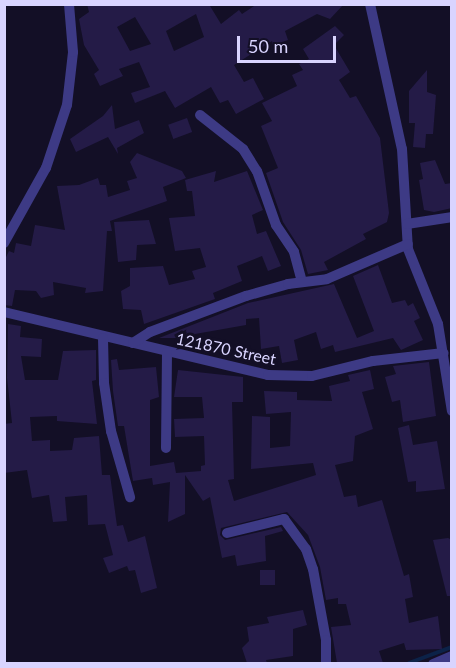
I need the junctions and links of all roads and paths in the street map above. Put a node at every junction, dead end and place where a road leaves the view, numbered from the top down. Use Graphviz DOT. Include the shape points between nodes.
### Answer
graph roads {
  1 [pos="69,4"];
  2 [pos="370,4"];
  3 [pos="200,115"];
  4 [pos="452,217"];
  5 [pos="407,224"];
  6 [pos="4,243"];
  7 [pos="408,244"];
  8 [pos="302,282"];
  9 [pos="4,312"];
  10 [pos="103,338"];
  11 [pos="133,343"];
  12 [pos="167,352"];
  13 [pos="444,353"];
  14 [pos="452,411"];
  15 [pos="166,448"];
  16 [pos="130,497"];
  17 [pos="228,533"];
  18 [pos="452,656"];
  19 [pos="326,663"];
  20 [pos="433,663"];
  1 -- 6 [label="street" via="73,52 67,105 46,168"];
  2 -- 5 [label="street" via="402,148"];
  3 -- 8 [label="street" via="243,149 257,171 276,225 294,252"];
  4 -- 5 [label="street"];
  5 -- 7 [label="street"];
  7 -- 8 [label="street" via="327,279"];
  7 -- 13 [label="street" via="431,303"];
  8 -- 11 [label="street" via="269,288 157,329"];
  9 -- 10 [label="street, 121870 Street"];
  10 -- 11 [label="street, 121870 Street"];
  10 -- 16 [label="street" via="111,431"];
  11 -- 12 [label="street, 121870 Street"];
  12 -- 13 [label="street, 121870 Street" via="240,370 293,377 373,361"];
  12 -- 15 [label="street"];
  13 -- 14 [label="street"];
  17 -- 19 [label="street" via="284,519 306,549 313,569 326,640"];
  18 -- 20 [label="street"];
}
